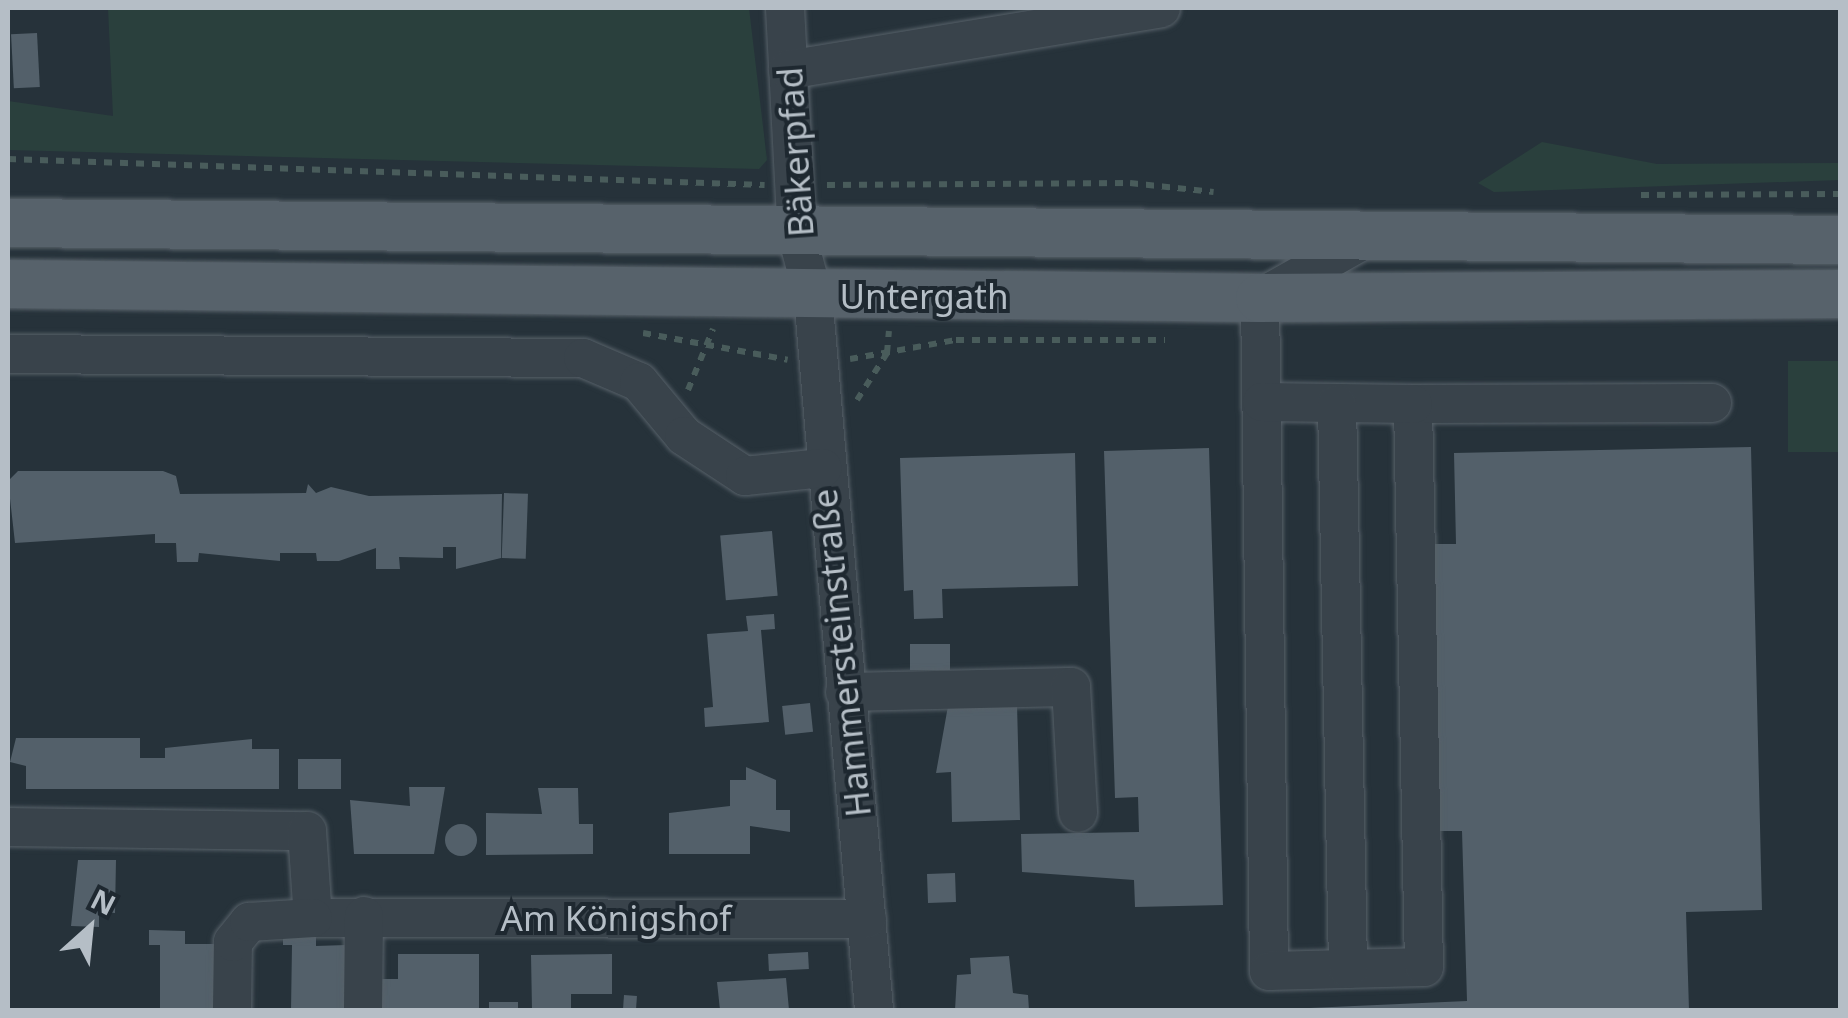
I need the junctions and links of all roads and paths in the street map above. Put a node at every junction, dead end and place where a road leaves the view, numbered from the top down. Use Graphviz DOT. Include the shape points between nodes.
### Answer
graph roads {
  1 [pos="785,8"];
  2 [pos="1161,8"];
  3 [pos="788,70"];
  4 [pos="8,159"];
  5 [pos="795,186"];
  6 [pos="1226,193"];
  7 [pos="1840,194"];
  8 [pos="1622,196"];
  9 [pos="8,199"];
  10 [pos="8,223"];
  11 [pos="91,224"];
  12 [pos="797,235"];
  13 [pos="1369,237"];
  14 [pos="1840,240"];
  15 [pos="8,284"];
  16 [pos="1840,294"];
  17 [pos="813,295"];
  18 [pos="1260,298"];
  19 [pos="8,354"];
  20 [pos="1262,402"];
  21 [pos="1712,402"];
  22 [pos="1337,404"];
  23 [pos="1413,404"];
  24 [pos="823,468"];
  25 [pos="845,692"];
  26 [pos="1078,813"];
  27 [pos="8,827"];
  28 [pos="364,916"];
  29 [pos="313,918"];
  30 [pos="868,919"];
  31 [pos="1348,969"];
  32 [pos="232,1010"];
  33 [pos="363,1010"];
  34 [pos="874,1010"];
  1 -- 3 [label="street, Bäkerpfad"];
  2 -- 3 [label="street"];
  3 -- 5 [label="street, Bäkerpfad"];
  4 -- 5 [label="path"];
  5 -- 6 [label="path" via="1090,182"];
  5 -- 12 [label="street, Bäkerpfad"];
  7 -- 8 [label="path"];
  9 -- 11 [label="street, Untergath"];
  10 -- 11 [label="main road, Untergath"];
  11 -- 12 [label="main road, Untergath"];
  12 -- 13 [label="main road, Untergath"];
  12 -- 17 [label="street, Bäkerpfad"];
  13 -- 14 [label="main road, Untergath"];
  13 -- 18 [label="street"];
  15 -- 17 [label="main road, Untergath"];
  16 -- 18 [label="main road, Untergath"];
  17 -- 18 [label="main road, Untergath"];
  17 -- 24 [label="street, Hammersteinstraße"];
  18 -- 20 [label="street"];
  19 -- 24 [label="street" via="583,358 640,382 684,436 744,476"];
  20 -- 22 [label="street"];
  20 -- 31 [label="street" via="1270,971"];
  21 -- 23 [label="street"];
  22 -- 23 [label="street"];
  22 -- 31 [label="street"];
  23 -- 31 [label="street" via="1424,966"];
  24 -- 25 [label="street, Hammersteinstraße"];
  25 -- 26 [label="street" via="1071,687"];
  25 -- 30 [label="street, Hammersteinstraße"];
  27 -- 29 [label="street" via="307,831"];
  28 -- 29 [label="street, Am Königshof"];
  28 -- 30 [label="street, Am Königshof"];
  28 -- 33 [label="street"];
  29 -- 32 [label="street, Am Königshof" via="249,922 233,942"];
  30 -- 34 [label="street, Hammersteinstraße"];
}
